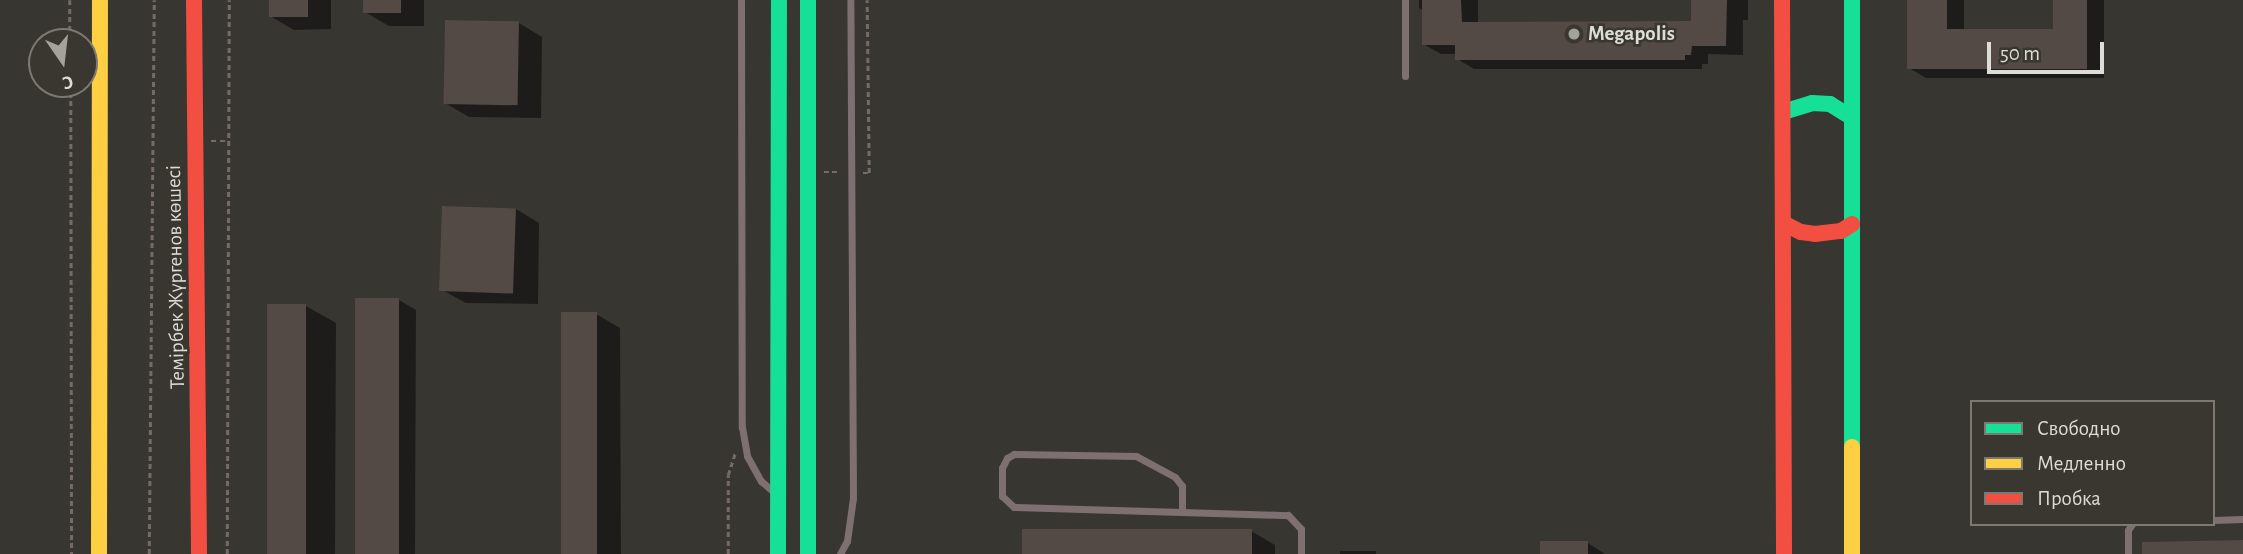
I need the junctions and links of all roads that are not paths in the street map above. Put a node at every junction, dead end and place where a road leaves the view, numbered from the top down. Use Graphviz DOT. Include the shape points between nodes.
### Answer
graph roads {
  1 [pos="100,0"];
  2 [pos="194,0"];
  3 [pos="741,0"];
  4 [pos="779,0"];
  5 [pos="808,0"];
  6 [pos="850,0"];
  7 [pos="1405,0"];
  8 [pos="1782,0"];
  9 [pos="1852,0"];
  10 [pos="1405,76"];
  11 [pos="1783,112"];
  12 [pos="1852,118"];
  13 [pos="1783,223"];
  14 [pos="1852,224"];
  15 [pos="100,489"];
  16 [pos="778,496"];
  17 [pos="199,499"];
  18 [pos="1182,510"];
  19 [pos="2243,519"];
  20 [pos="2215,520"];
  21 [pos="2131,526"];
  22 [pos="99,554"];
  23 [pos="109,554"];
  24 [pos="186,554"];
  25 [pos="199,554"];
  26 [pos="778,554"];
  27 [pos="808,554"];
  28 [pos="840,554"];
  29 [pos="1301,554"];
  30 [pos="1784,554"];
  31 [pos="1852,554"];
  32 [pos="2128,554"];
  1 -- 15 [label="street"];
  2 -- 17 [label="street, Темірбек Жүргенов көшесі"];
  3 -- 16 [label="lane" via="742,427 752,464 761,481"];
  4 -- 16 [label="street"];
  5 -- 27 [label="street"];
  6 -- 28 [label="lane" via="853,498 847,541"];
  7 -- 10 [label="lane"];
  8 -- 11 [label="street"];
  9 -- 12 [label="street"];
  11 -- 12 [label="street" via="1812,103 1830,104"];
  11 -- 13 [label="street"];
  12 -- 14 [label="street"];
  13 -- 14 [label="street" via="1815,234 1841,231"];
  13 -- 30 [label="street"];
  14 -- 31 [label="street"];
  15 -- 22 [label="street"];
  15 -- 23 [label="street" via="108,511"];
  16 -- 26 [label="street"];
  17 -- 24 [label="street" via="186,535"];
  17 -- 25 [label="street, Темірбек Жүргенов көшесі"];
  18 -- 18 [label="lane" via="1014,507 1002,496 1002,468 1014,454 1136,456 1175,477 1182,486"];
  18 -- 29 [label="lane" via="1288,514 1301,529"];
  19 -- 20 [label="lane"];
  21 -- 32 [label="lane"];
}
